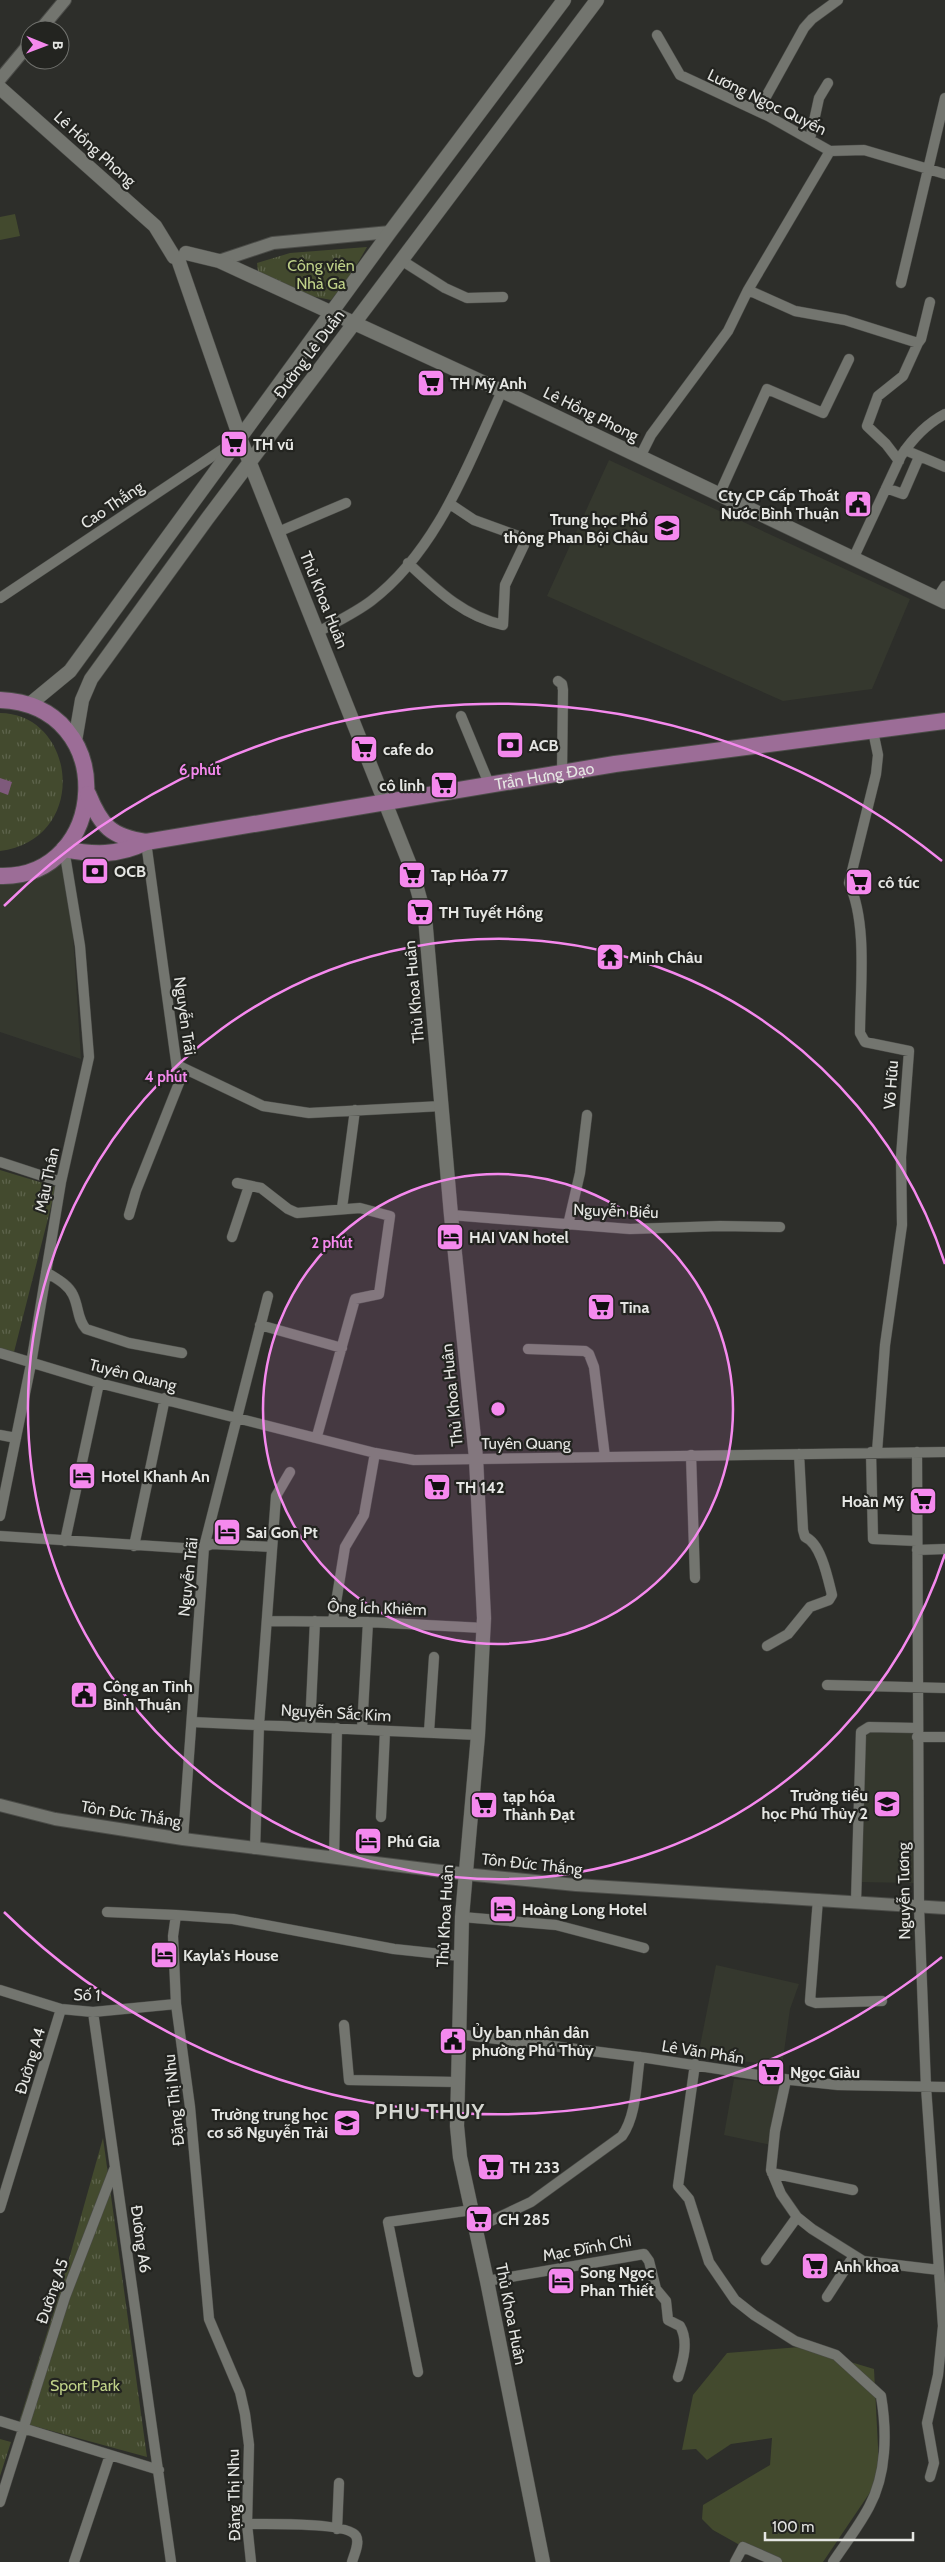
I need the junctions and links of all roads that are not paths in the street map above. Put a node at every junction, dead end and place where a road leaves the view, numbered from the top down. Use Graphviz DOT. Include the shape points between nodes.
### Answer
graph roads {
  1 [pos="65,0"];
  2 [pos="564,0"];
  3 [pos="596,0"];
  4 [pos="838,0"];
  5 [pos="48,20"];
  6 [pos="657,34"];
  7 [pos="20,55"];
  8 [pos="0,79"];
  9 [pos="828,83"];
  10 [pos="0,88"];
  11 [pos="945,98"];
  12 [pos="758,111"];
  13 [pos="810,139"];
  14 [pos="830,151"];
  15 [pos="926,168"];
  16 [pos="945,174"];
  17 [pos="390,232"];
  18 [pos="179,255"];
  19 [pos="401,260"];
  20 [pos="219,261"];
  21 [pos="901,283"];
  22 [pos="748,290"];
  23 [pos="503,297"];
  24 [pos="930,302"];
  25 [pos="331,313"];
  26 [pos="354,323"];
  27 [pos="918,343"];
  28 [pos="849,359"];
  29 [pos="502,391"];
  30 [pos="945,414"];
  31 [pos="240,438"];
  32 [pos="905,450"];
  33 [pos="640,457"];
  34 [pos="919,457"];
  35 [pos="899,461"];
  36 [pos="250,462"];
  37 [pos="945,467"];
  38 [pos="886,488"];
  39 [pos="719,495"];
  40 [pos="346,503"];
  41 [pos="450,504"];
  42 [pos="278,532"];
  43 [pos="853,559"];
  44 [pos="408,563"];
  45 [pos="945,586"];
  46 [pos="0,598"];
  47 [pos="941,600"];
  48 [pos="318,632"];
  49 [pos="558,681"];
  50 [pos="0,700"];
  51 [pos="30,704"];
  52 [pos="461,716"];
  53 [pos="945,722"];
  54 [pos="873,731"];
  55 [pos="75,741"];
  56 [pos="562,774"];
  57 [pos="490,786"];
  58 [pos="88,794"];
  59 [pos="385,804"];
  60 [pos="146,842"];
  61 [pos="64,849"];
  62 [pos="0,876"];
  63 [pos="177,1065"];
  64 [pos="442,1106"];
  65 [pos="355,1110"];
  66 [pos="587,1115"];
  67 [pos="0,1162"];
  68 [pos="61,1182"];
  69 [pos="236,1183"];
  70 [pos="249,1186"];
  71 [pos="342,1208"];
  72 [pos="129,1215"];
  73 [pos="451,1215"];
  74 [pos="568,1225"];
  75 [pos="780,1227"];
  76 [pos="232,1237"];
  77 [pos="46,1272"];
  78 [pos="268,1296"];
  79 [pos="260,1326"];
  80 [pos="342,1348"];
  81 [pos="528,1349"];
  82 [pos="0,1353"];
  83 [pos="182,1353"];
  84 [pos="31,1364"];
  85 [pos="100,1384"];
  86 [pos="165,1398"];
  87 [pos="238,1417"];
  88 [pos="0,1435"];
  89 [pos="317,1436"];
  90 [pos="16,1438"];
  91 [pos="374,1452"];
  92 [pos="874,1452"];
  93 [pos="917,1452"];
  94 [pos="945,1452"];
  95 [pos="799,1454"];
  96 [pos="691,1455"];
  97 [pos="604,1457"];
  98 [pos="476,1458"];
  99 [pos="290,1472"];
  100 [pos="0,1516"];
  101 [pos="0,1536"];
  102 [pos="65,1541"];
  103 [pos="917,1545"];
  104 [pos="134,1546"];
  105 [pos="204,1547"];
  106 [pos="272,1547"];
  107 [pos="945,1549"];
  108 [pos="695,1578"];
  109 [pos="268,1621"];
  110 [pos="315,1621"];
  111 [pos="333,1621"];
  112 [pos="368,1622"];
  113 [pos="484,1628"];
  114 [pos="767,1646"];
  115 [pos="434,1657"];
  116 [pos="827,1685"];
  117 [pos="917,1688"];
  118 [pos="945,1688"];
  119 [pos="192,1722"];
  120 [pos="259,1725"];
  121 [pos="310,1727"];
  122 [pos="336,1728"];
  123 [pos="362,1730"];
  124 [pos="385,1730"];
  125 [pos="429,1732"];
  126 [pos="917,1732"];
  127 [pos="478,1735"];
  128 [pos="945,1736"];
  129 [pos="0,1805"];
  130 [pos="382,1817"];
  131 [pos="183,1839"];
  132 [pos="255,1849"];
  133 [pos="334,1858"];
  134 [pos="465,1874"];
  135 [pos="818,1900"];
  136 [pos="856,1902"];
  137 [pos="919,1906"];
  138 [pos="945,1908"];
  139 [pos="107,1912"];
  140 [pos="176,1915"];
  141 [pos="462,1917"];
  142 [pos="644,1948"];
  143 [pos="460,1956"];
  144 [pos="0,1990"];
  145 [pos="882,2001"];
  146 [pos="176,2004"];
  147 [pos="61,2009"];
  148 [pos="93,2012"];
  149 [pos="344,2026"];
  150 [pos="458,2034"];
  151 [pos="640,2057"];
  152 [pos="696,2064"];
  153 [pos="786,2080"];
  154 [pos="457,2082"];
  155 [pos="926,2087"];
  156 [pos="945,2087"];
  157 [pos="115,2166"];
  158 [pos="772,2173"];
  159 [pos="853,2190"];
  160 [pos="0,2208"];
  161 [pos="472,2210"];
  162 [pos="797,2217"];
  163 [pos="476,2228"];
  164 [pos="854,2257"];
  165 [pos="766,2260"];
  166 [pos="939,2270"];
  167 [pos="487,2280"];
  168 [pos="827,2297"];
  169 [pos="944,2326"];
  170 [pos="418,2372"];
  171 [pos="678,2376"];
  172 [pos="0,2421"];
  173 [pos="24,2428"];
  174 [pos="110,2455"];
  175 [pos="159,2470"];
  176 [pos="930,2477"];
  177 [pos="339,2483"];
  178 [pos="0,2502"];
  179 [pos="247,2524"];
  180 [pos="337,2529"];
  181 [pos="78,2549"];
  182 [pos="74,2562"];
  183 [pos="82,2562"];
  184 [pos="171,2562"];
  185 [pos="251,2562"];
  186 [pos="352,2562"];
  187 [pos="543,2562"];
  188 [pos="734,2562"];
  189 [pos="777,2562"];
  190 [pos="833,2562"];
  1 -- 5 [label="street"];
  2 -- 17 [label="main road, Đường Lê Duẩn"];
  3 -- 19 [label="main road, Đường Lê Duẩn"];
  4 -- 12 [label="street" via="804,28"];
  6 -- 12 [label="street, Lương Ngọc Quyến" via="680,75"];
  7 -- 8 [label="street"];
  9 -- 13 [label="street" via="819,98"];
  10 -- 18 [label="main road, Lê Hồng Phong" via="155,226"];
  11 -- 15 [label="street"];
  12 -- 13 [label="street, Lương Ngọc Quyến"];
  13 -- 14 [label="street, Lương Ngọc Quyến"];
  14 -- 15 [label="street, Lương Ngọc Quyến" via="864,150"];
  14 -- 22 [label="street"];
  15 -- 16 [label="street, Lương Ngọc Quyến"];
  15 -- 21 [label="street"];
  17 -- 20 [label="street" via="273,243"];
  17 -- 25 [label="main road, Đường Lê Duẩn"];
  18 -- 20 [label="main road, Lê Hồng Phong"];
  18 -- 31 [label="main road, Thủ Khoa Huân"];
  19 -- 23 [label="street" via="445,288 468,298"];
  19 -- 26 [label="main road, Đường Lê Duẩn"];
  20 -- 25 [label="main road, Lê Hồng Phong"];
  22 -- 27 [label="street" via="795,311 845,320"];
  22 -- 33 [label="street" via="728,331 651,435"];
  24 -- 27 [label="street"];
  25 -- 26 [label="main road, Lê Hồng Phong"];
  25 -- 31 [label="main road, Đường Lê Duẩn"];
  26 -- 29 [label="main road, Lê Hồng Phong"];
  26 -- 36 [label="main road, Đường Lê Duẩn"];
  27 -- 35 [label="street" via="903,376 878,396 867,426"];
  28 -- 39 [label="street" via="823,412 768,389"];
  29 -- 33 [label="main road, Lê Hồng Phong"];
  29 -- 41 [label="street"];
  30 -- 32 [label="street" via="911,440"];
  31 -- 36 [label="main road, Thủ Khoa Huân"];
  31 -- 46 [label="street, Cao Thắng"];
  31 -- 51 [label="main road, Đường Lê Duẩn" via="70,671"];
  32 -- 34 [label="street"];
  32 -- 35 [label="street"];
  33 -- 39 [label="main road, Lê Hồng Phong"];
  34 -- 37 [label="street"];
  34 -- 38 [label="street" via="903,494"];
  35 -- 38 [label="street"];
  36 -- 42 [label="main road, Thủ Khoa Huân"];
  36 -- 55 [label="main road, Đường Lê Duẩn" via="91,679 82,700"];
  38 -- 43 [label="street"];
  39 -- 43 [label="main road, Lê Hồng Phong"];
  40 -- 42 [label="street"];
  41 -- 44 [label="street"];
  41 -- 44 [label="street" via="474,520 524,540 505,585 503,625 470,614 444,596"];
  42 -- 48 [label="main road, Thủ Khoa Huân"];
  43 -- 47 [label="main road, Lê Hồng Phong"];
  44 -- 48 [label="street" via="372,601"];
  45 -- 47 [label="street"];
  48 -- 59 [label="main road, Thủ Khoa Huân"];
  49 -- 56 [label="street" via="563,690"];
  50 -- 51 [label="main road"];
  51 -- 55 [label="main road" via="60,723"];
  52 -- 57 [label="street"];
  53 -- 54 [label="main road, Trần Hưng Đạo"];
  54 -- 56 [label="main road, Trần Hưng Đạo"];
  54 -- 92 [label="street, Võ Hữu" via="878,755 876,774 849,882 856,899 859,931 860,1033 865,1042 909,1051 902,1157 902,1225"];
  55 -- 58 [label="main road" via="85,767"];
  56 -- 57 [label="main road, Trần Hưng Đạo"];
  57 -- 59 [label="main road, Trần Hưng Đạo"];
  58 -- 60 [label="main road, Trần Hưng Đạo" via="104,825 127,840"];
  58 -- 61 [label="main road" via="81,824"];
  59 -- 60 [label="main road, Trần Hưng Đạo"];
  59 -- 64 [label="main road, Thủ Khoa Huân" via="412,870 425,917"];
  60 -- 61 [label="main road, Trần Hưng Đạo" via="115,854"];
  60 -- 63 [label="street, Nguyễn Trãi"];
  61 -- 62 [label="main road" via="40,867 12,876"];
  61 -- 68 [label="street, Mậu Thân" via="80,946 89,1056"];
  63 -- 65 [label="street" via="263,1106 309,1113"];
  63 -- 72 [label="street, Nguyễn Trãi" via="180,1083"];
  64 -- 65 [label="street"];
  64 -- 73 [label="main road, Thủ Khoa Huân"];
  65 -- 71 [label="street"];
  66 -- 74 [label="street" via="580,1173"];
  67 -- 68 [label="street"];
  68 -- 77 [label="street, Mậu Thân"];
  69 -- 70 [label="street"];
  70 -- 71 [label="street" via="262,1188 288,1210 297,1213"];
  70 -- 76 [label="street"];
  71 -- 80 [label="street" via="371,1210 390,1216 379,1294 355,1299"];
  73 -- 74 [label="street, Nguyễn Biểu"];
  73 -- 98 [label="main road, Thủ Khoa Huân"];
  74 -- 75 [label="street, Nguyễn Biểu" via="630,1230"];
  77 -- 83 [label="street" via="73,1295 81,1324 86,1329 129,1343"];
  77 -- 84 [label="street, Mậu Thân"];
  78 -- 79 [label="street, Nguyễn Trãi"];
  79 -- 80 [label="street"];
  79 -- 87 [label="street, Nguyễn Trãi"];
  80 -- 89 [label="street"];
  81 -- 97 [label="street" via="585,1351 589,1354 594,1367"];
  82 -- 84 [label="street, Tuyên Quang"];
  84 -- 85 [label="street, Tuyên Quang"];
  84 -- 90 [label="street, Mậu Thân"];
  85 -- 86 [label="street, Tuyên Quang"];
  85 -- 102 [label="street"];
  86 -- 87 [label="street, Tuyên Quang"];
  86 -- 104 [label="street"];
  87 -- 89 [label="street, Tuyên Quang"];
  87 -- 105 [label="street, Nguyễn Trãi"];
  88 -- 90 [label="street"];
  89 -- 91 [label="street, Tuyên Quang"];
  90 -- 100 [label="street, Mậu Thân"];
  91 -- 98 [label="street, Tuyên Quang" via="422,1460"];
  91 -- 111 [label="street" via="364,1515 345,1547"];
  92 -- 93 [label="street, Tuyên Quang"];
  92 -- 95 [label="street, Tuyên Quang"];
  92 -- 103 [label="street" via="874,1539"];
  93 -- 94 [label="street, Tuyên Quang"];
  93 -- 103 [label="street, Nguyễn Tương"];
  95 -- 96 [label="street, Tuyên Quang"];
  95 -- 114 [label="street" via="803,1530 823,1562 832,1595 829,1600 810,1607 788,1634"];
  96 -- 97 [label="street, Tuyên Quang"];
  96 -- 108 [label="street"];
  97 -- 98 [label="street, Tuyên Quang"];
  98 -- 113 [label="main road, Thủ Khoa Huân"];
  99 -- 106 [label="street" via="277,1491"];
  101 -- 102 [label="street"];
  102 -- 104 [label="street"];
  103 -- 107 [label="street"];
  103 -- 117 [label="street, Nguyễn Tương"];
  104 -- 105 [label="street"];
  105 -- 106 [label="street" via="212,1544"];
  105 -- 119 [label="street, Nguyễn Trãi"];
  106 -- 109 [label="street"];
  109 -- 110 [label="street, Ông Ích Khiêm"];
  109 -- 120 [label="street"];
  110 -- 111 [label="street, Ông Ích Khiêm"];
  110 -- 121 [label="street"];
  111 -- 112 [label="street, Ông Ích Khiêm"];
  112 -- 113 [label="street, Ông Ích Khiêm"];
  112 -- 123 [label="street"];
  113 -- 127 [label="main road, Thủ Khoa Huân"];
  115 -- 125 [label="street"];
  116 -- 117 [label="street"];
  117 -- 118 [label="street"];
  117 -- 126 [label="street, Nguyễn Tương"];
  119 -- 120 [label="street, Nguyễn Sắc Kim"];
  119 -- 131 [label="street, Nguyễn Trãi"];
  120 -- 121 [label="street, Nguyễn Sắc Kim"];
  120 -- 132 [label="street"];
  121 -- 122 [label="street, Nguyễn Sắc Kim"];
  122 -- 123 [label="street, Nguyễn Sắc Kim"];
  122 -- 133 [label="street"];
  123 -- 124 [label="street, Nguyễn Sắc Kim"];
  124 -- 125 [label="street, Nguyễn Sắc Kim"];
  124 -- 130 [label="street"];
  125 -- 127 [label="street, Nguyễn Sắc Kim"];
  126 -- 128 [label="street"];
  126 -- 136 [label="street" via="869,1727 861,1732"];
  126 -- 137 [label="street, Nguyễn Tương"];
  127 -- 134 [label="main road, Thủ Khoa Huân"];
  129 -- 131 [label="street, Tôn Đức Thắng" via="55,1819"];
  131 -- 132 [label="street, Tôn Đức Thắng"];
  132 -- 133 [label="street, Tôn Đức Thắng"];
  133 -- 134 [label="street, Tôn Đức Thắng"];
  134 -- 135 [label="street, Tôn Đức Thắng" via="576,1885"];
  134 -- 141 [label="main road, Thủ Khoa Huân"];
  135 -- 136 [label="street, Tôn Đức Thắng"];
  135 -- 145 [label="street" via="810,2002"];
  136 -- 137 [label="street, Tôn Đức Thắng"];
  137 -- 138 [label="street, Tôn Đức Thắng"];
  137 -- 155 [label="street, Nguyễn Tương"];
  139 -- 140 [label="street"];
  140 -- 143 [label="street" via="233,1919 394,1949"];
  140 -- 146 [label="street, Đặng Thị Nhu" via="172,1936"];
  141 -- 142 [label="street" via="556,1925"];
  141 -- 143 [label="main road, Thủ Khoa Huân"];
  143 -- 150 [label="main road, Thủ Khoa Huân"];
  144 -- 147 [label="street, Số 1"];
  146 -- 148 [label="street, Số 1"];
  146 -- 179 [label="street, Đặng Thị Nhu" via="190,2107 209,2319 240,2392 245,2414 249,2445"];
  147 -- 148 [label="street, Số 1"];
  147 -- 160 [label="street, Đường A4"];
  148 -- 157 [label="street, Đường A6"];
  149 -- 154 [label="street" via="349,2080"];
  150 -- 151 [label="street, Lê Văn Phấn"];
  150 -- 154 [label="main road, Thủ Khoa Huân"];
  151 -- 152 [label="street, Lê Văn Phấn"];
  151 -- 163 [label="street" via="631,2115 622,2136 531,2202"];
  152 -- 153 [label="street, Lê Văn Phấn"];
  152 -- 190 [label="street" via="678,2186 689,2199 709,2262 735,2300 754,2315 796,2340 836,2355 881,2396 884,2456 880,2480 870,2506"];
  153 -- 155 [label="street, Lê Văn Phấn"];
  153 -- 158 [label="street" via="775,2131"];
  154 -- 161 [label="main road, Thủ Khoa Huân" via="456,2126"];
  155 -- 156 [label="street, Lê Văn Phấn"];
  155 -- 166 [label="street, Nguyễn Tương"];
  157 -- 173 [label="street, Đường A5" via="65,2297"];
  157 -- 175 [label="street, Đường A6"];
  158 -- 159 [label="street"];
  158 -- 162 [label="street" via="781,2194"];
  161 -- 163 [label="main road, Thủ Khoa Huân"];
  161 -- 170 [label="street" via="388,2222"];
  162 -- 164 [label="street"];
  162 -- 165 [label="street"];
  163 -- 167 [label="main road, Thủ Khoa Huân"];
  164 -- 166 [label="street"];
  164 -- 168 [label="street"];
  166 -- 169 [label="street, Nguyễn Tương"];
  167 -- 171 [label="street, Mạc Đĩnh Chi" via="644,2254 656,2289 666,2302 668,2320 680,2326 683,2333"];
  167 -- 187 [label="main road, Thủ Khoa Huân"];
  169 -- 176 [label="street, Nguyễn Tương" via="938,2375 927,2423 934,2463"];
  172 -- 173 [label="street"];
  173 -- 174 [label="street"];
  173 -- 178 [label="street, Đường A5"];
  174 -- 175 [label="street"];
  174 -- 181 [label="street"];
  175 -- 184 [label="street, Đường A6"];
  177 -- 180 [label="street"];
  179 -- 180 [label="street" via="315,2525"];
  179 -- 185 [label="street, Đặng Thị Nhu"];
  180 -- 186 [label="street" via="353,2533 356,2537"];
  181 -- 182 [label="street"];
  181 -- 183 [label="street"];
  188 -- 189 [label="street" via="743,2547"];
}
